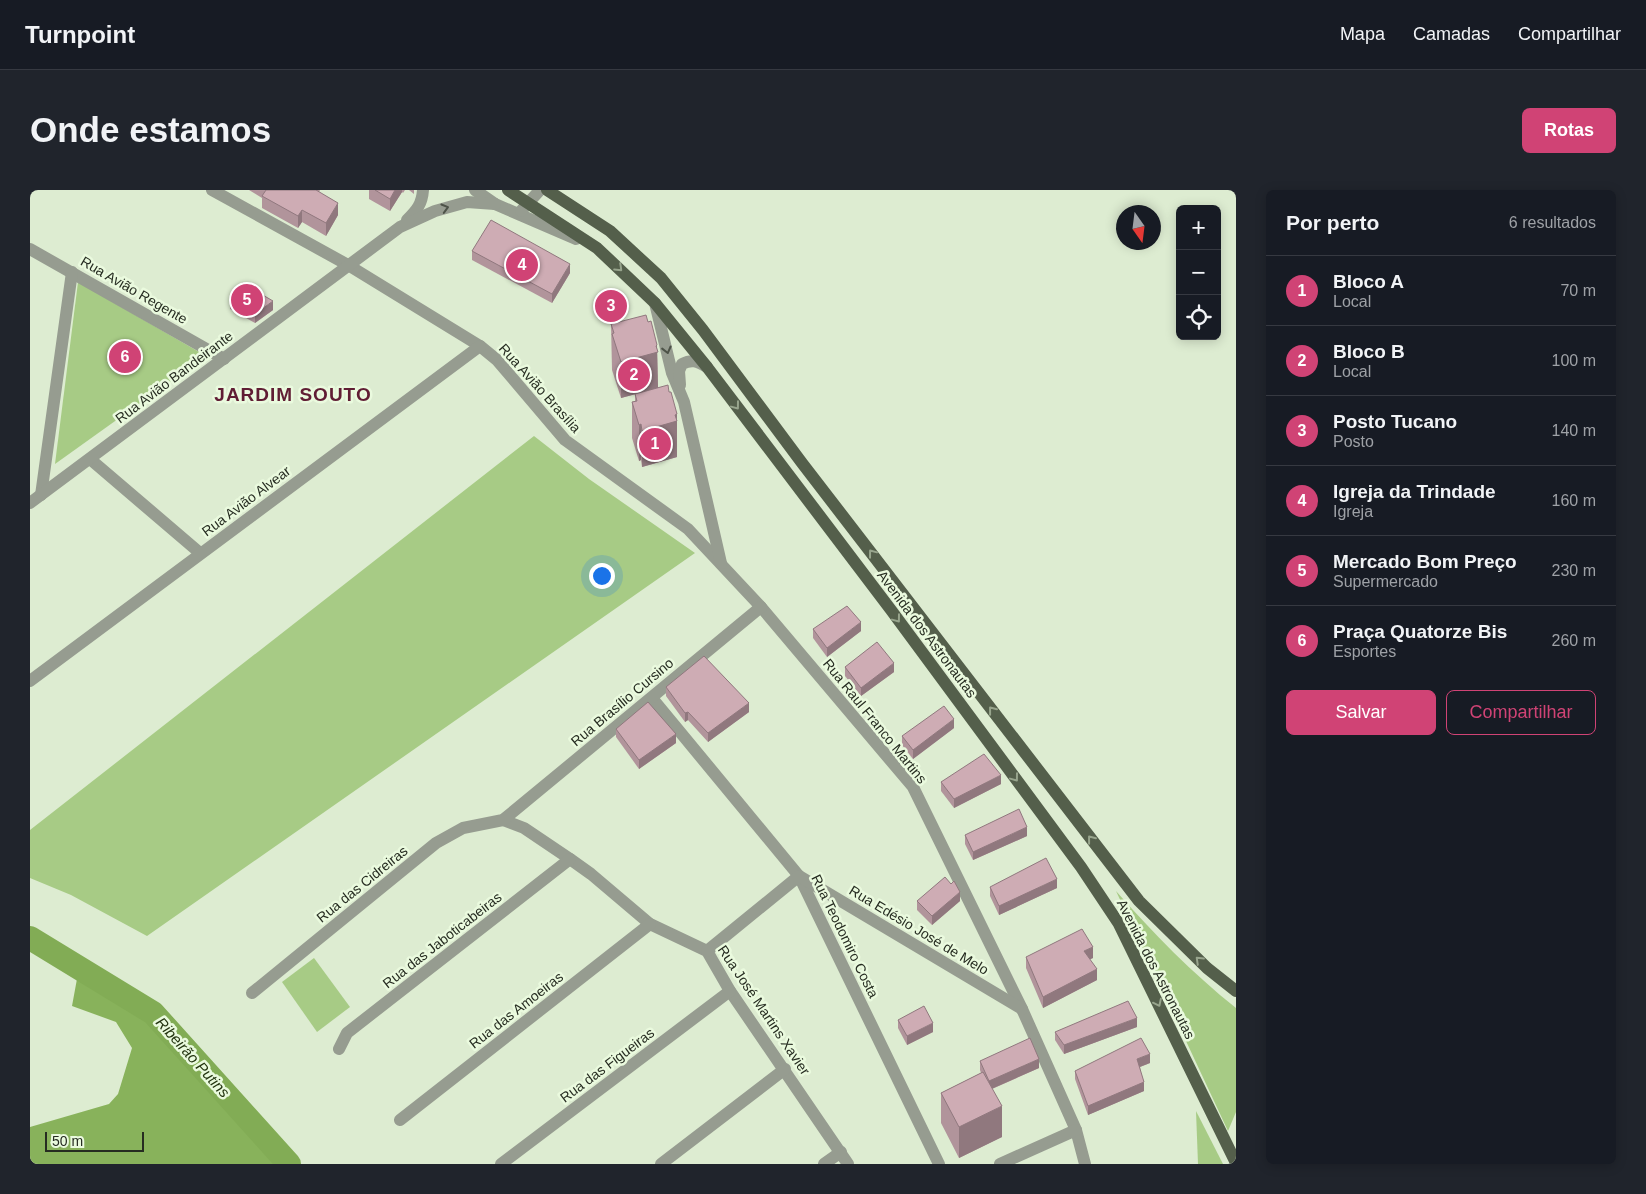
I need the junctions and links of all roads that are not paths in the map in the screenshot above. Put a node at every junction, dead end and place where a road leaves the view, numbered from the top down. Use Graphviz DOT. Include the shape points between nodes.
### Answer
graph roads {
  1 [pos="212,190"];
  2 [pos="422,190"];
  3 [pos="475,190"];
  4 [pos="508,190"];
  5 [pos="540,190"];
  6 [pos="547,190"];
  7 [pos="557,190"];
  8 [pos="528,202"];
  9 [pos="495,204"];
  10 [pos="574,208"];
  11 [pos="519,213"];
  12 [pos="400,227"];
  13 [pos="597,248"];
  14 [pos="30,249"];
  15 [pos="348,266"];
  16 [pos="72,272"];
  17 [pos="655,303"];
  18 [pos="480,346"];
  19 [pos="224,359"];
  20 [pos="707,367"];
  21 [pos="684,402"];
  22 [pos="90,459"];
  23 [pos="41,495"];
  24 [pos="30,503"];
  25 [pos="200,553"];
  26 [pos="722,565"];
  27 [pos="761,607"];
  28 [pos="30,681"];
  29 [pos="652,698"];
  30 [pos="503,820"];
  31 [pos="570,859"];
  32 [pos="799,876"];
  33 [pos="650,924"];
  34 [pos="707,951"];
  35 [pos="730,990"];
  36 [pos="1236,991"];
  37 [pos="252,994"];
  38 [pos="1022,1009"];
  39 [pos="339,1049"];
  40 [pos="785,1069"];
  41 [pos="400,1120"];
  42 [pos="1076,1130"];
  43 [pos="840,1152"];
  44 [pos="1236,1163"];
  45 [pos="501,1164"];
  46 [pos="661,1164"];
  47 [pos="824,1164"];
  48 [pos="848,1164"];
  49 [pos="939,1164"];
  50 [pos="1000,1164"];
  51 [pos="1085,1164"];
  1 -- 15 [label="street, Rua Avião Brasília"];
  2 -- 12 [label="street" via="418,209"];
  3 -- 9 [label="street"];
  4 -- 8 [label="main road, Avenida dos Astronautas"];
  5 -- 8 [label="street"];
  6 -- 10 [label="main road, Avenida dos Astronautas"];
  7 -- 10 [label="street"];
  8 -- 11 [label="street"];
  8 -- 13 [label="main road, Avenida dos Astronautas"];
  9 -- 11 [label="street"];
  12 -- 9 [label="street, Rua Avião Bandeirante, one-way" via="435,210 467,202"];
  36 -- 10 [label="main road, Avenida dos Astronautas, one-way" via="1207,968 1139,902 661,278 610,231"];
  11 -- 13 [label="street"];
  12 -- 15 [label="street, Rua Avião Bandeirante"];
  13 -- 17 [label="main road, Avenida dos Astronautas, one-way"];
  14 -- 16 [label="street, Rua Avião Regente"];
  15 -- 18 [label="street, Rua Avião Brasília"];
  15 -- 19 [label="street, Rua Avião Bandeirante"];
  16 -- 19 [label="street, Rua Avião Regente"];
  16 -- 23 [label="street"];
  17 -- 20 [label="main road, Avenida dos Astronautas"];
  17 -- 21 [label="street, Rua Raul Franco Martins, one-way" via="672,373"];
  18 -- 25 [label="street, Rua Avião Alvear"];
  18 -- 26 [label="street, Rua Avião Brasília" via="497,360 565,440 688,529"];
  19 -- 22 [label="street, Rua Avião Bandeirante"];
  20 -- 21 [label="street" via="690,360 682,364 679,371"];
  20 -- 44 [label="main road, Avenida dos Astronautas, one-way" via="1081,867 1119,924"];
  21 -- 26 [label="street, Rua Raul Franco Martins"];
  22 -- 23 [label="street, Rua Avião Bandeirante"];
  22 -- 25 [label="street"];
  23 -- 24 [label="street, Rua Avião Bandeirante"];
  25 -- 28 [label="street, Rua Avião Alvear"];
  26 -- 27 [label="street, Rua Raul Franco Martins"];
  27 -- 29 [label="street, Rua Brasílio Cursino"];
  27 -- 38 [label="street, Rua Raul Franco Martins" via="913,787"];
  29 -- 30 [label="street, Rua Brasílio Cursino"];
  29 -- 32 [label="street, Rua Teodomiro Costa"];
  30 -- 31 [label="street, Rua José Martins Xavier" via="524,828"];
  30 -- 37 [label="street, Rua das Cidreiras" via="463,828 436,843"];
  31 -- 33 [label="street, Rua José Martins Xavier"];
  31 -- 39 [label="street, Rua das Jaboticabeiras" via="347,1033"];
  32 -- 34 [label="street"];
  32 -- 38 [label="street, Rua Edésio José de Melo"];
  32 -- 49 [label="street, Rua Teodomiro Costa"];
  33 -- 34 [label="street, Rua José Martins Xavier"];
  33 -- 41 [label="street, Rua das Amoeiras"];
  34 -- 35 [label="street, Rua José Martins Xavier"];
  35 -- 40 [label="street, Rua José Martins Xavier"];
  35 -- 45 [label="street, Rua das Figueiras"];
  38 -- 42 [label="street, Rua Raul Franco Martins"];
  40 -- 43 [label="street, Rua José Martins Xavier"];
  40 -- 46 [label="street"];
  42 -- 50 [label="street"];
  42 -- 51 [label="street, Rua Raul Franco Martins"];
  43 -- 47 [label="street"];
  43 -- 48 [label="street, Rua José Martins Xavier"];
}
